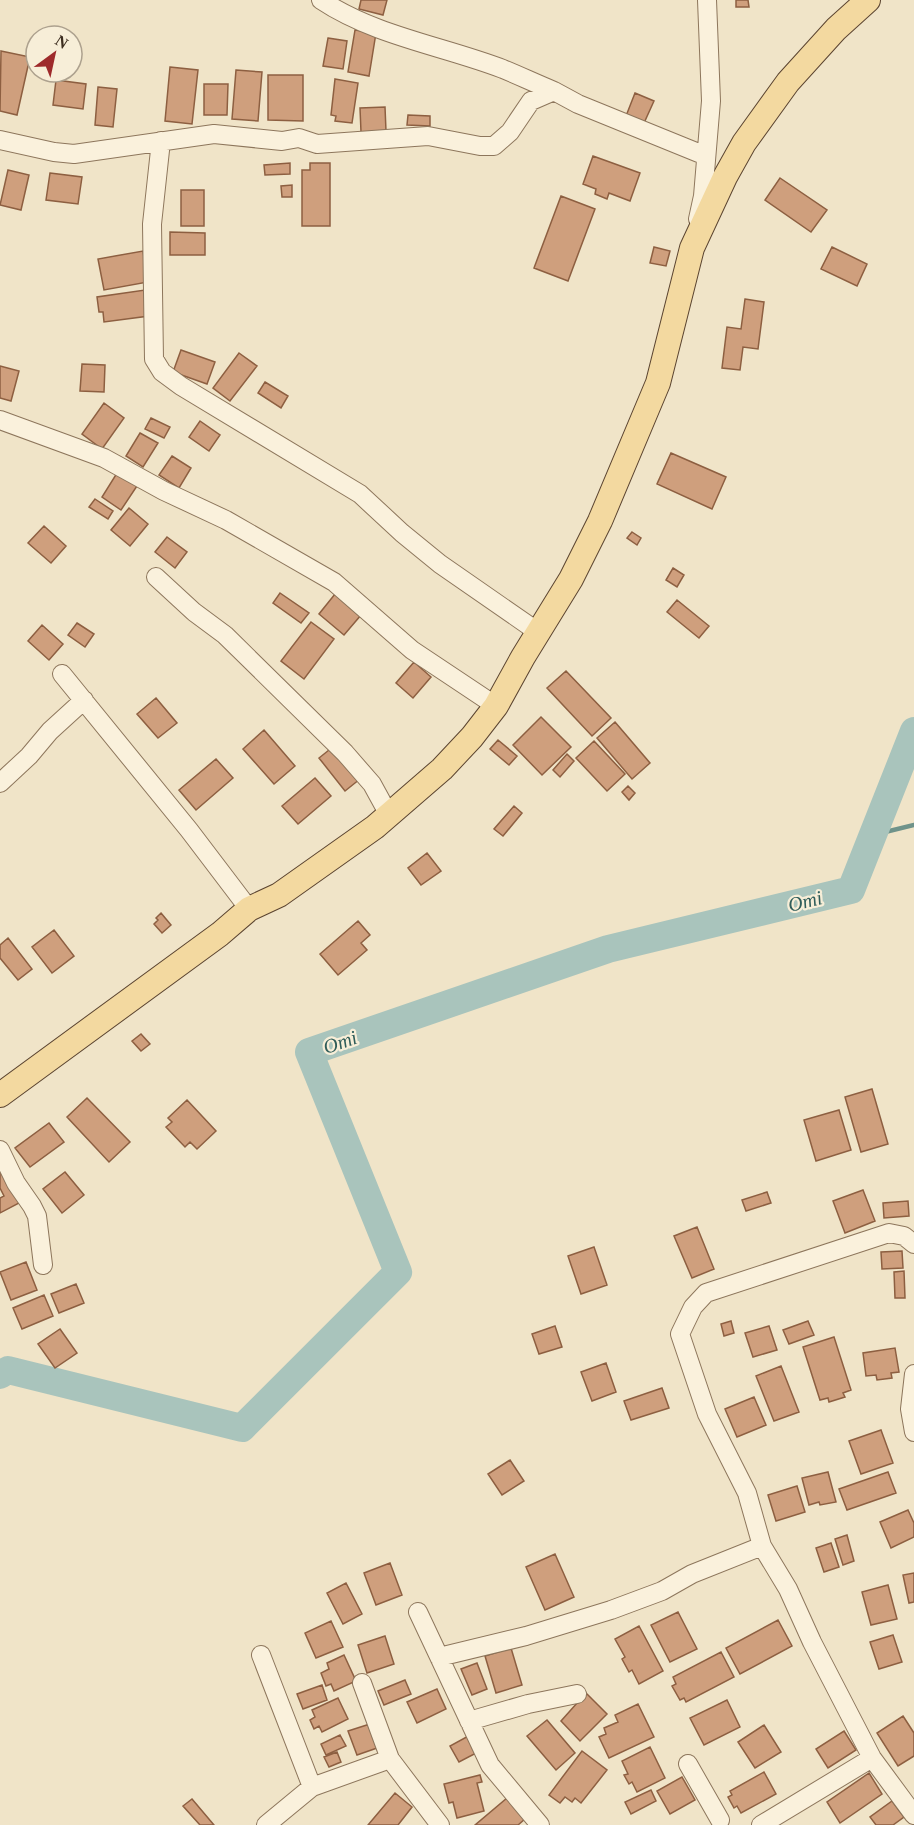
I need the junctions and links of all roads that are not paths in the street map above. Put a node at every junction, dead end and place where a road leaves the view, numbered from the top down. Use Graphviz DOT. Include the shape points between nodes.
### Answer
graph roads {
  1 [pos="321,0"];
  2 [pos="707,0"];
  3 [pos="868,0"];
  4 [pos="554,92"];
  5 [pos="0,140"];
  6 [pos="161,141"];
  7 [pos="706,156"];
  8 [pos="692,248"];
  9 [pos="0,420"];
  10 [pos="156,577"];
  11 [pos="538,632"];
  12 [pos="62,674"];
  13 [pos="84,700"];
  14 [pos="496,706"];
  15 [pos="0,783"];
  16 [pos="389,815"];
  17 [pos="249,909"];
  18 [pos="0,1095"];
  19 [pos="0,1150"];
  20 [pos="914,1244"];
  21 [pos="43,1266"];
  22 [pos="914,1374"];
  23 [pos="914,1432"];
  24 [pos="762,1546"];
  25 [pos="418,1612"];
  26 [pos="261,1654"];
  27 [pos="439,1657"];
  28 [pos="362,1683"];
  29 [pos="577,1694"];
  30 [pos="469,1721"];
  31 [pos="872,1758"];
  32 [pos="390,1759"];
  33 [pos="688,1764"];
  34 [pos="312,1787"];
  35 [pos="914,1815"];
  36 [pos="719,1824"];
  37 [pos="266,1825"];
  38 [pos="440,1825"];
  39 [pos="540,1825"];
  40 [pos="761,1825"];
  1 -- 4 [label="street" via="342,14 502,69"];
  2 -- 7 [label="street" via="711,101"];
  3 -- 8 [label="main road" via="811,55 766,111 725,177"];
  4 -- 6 [label="street" via="531,101 510,132 494,146 428,136 317,144 299,138 282,141 214,134"];
  4 -- 7 [label="street"];
  5 -- 6 [label="street" via="74,154"];
  6 -- 11 [label="street" via="152,224 154,359 162,372 360,494 440,564"];
  7 -- 8 [label="street" via="703,196"];
  8 -- 11 [label="main road" via="658,383 600,521"];
  9 -- 14 [label="street" via="104,458 226,520 334,582 412,650"];
  10 -- 16 [label="street" via="225,635 345,753 372,784"];
  11 -- 14 [label="main road"];
  12 -- 13 [label="street"];
  13 -- 15 [label="street"];
  13 -- 17 [label="street"];
  14 -- 16 [label="main road" via="442,770"];
  16 -- 17 [label="main road" via="279,895"];
  17 -- 18 [label="main road"];
  19 -- 21 [label="street" via="37,1216"];
  20 -- 24 [label="street" via="904,1236 889,1233 706,1293 693,1307 680,1334 707,1414 747,1493"];
  22 -- 23 [label="street" via="909,1409"];
  24 -- 27 [label="street" via="611,1610"];
  24 -- 31 [label="street"];
  25 -- 27 [label="street"];
  26 -- 34 [label="street"];
  27 -- 30 [label="street"];
  28 -- 32 [label="street"];
  29 -- 30 [label="street"];
  30 -- 39 [label="street" via="490,1765"];
  31 -- 35 [label="street"];
  31 -- 40 [label="street"];
  32 -- 34 [label="street"];
  32 -- 38 [label="street"];
  33 -- 36 [label="street"];
  34 -- 37 [label="street"];
}
